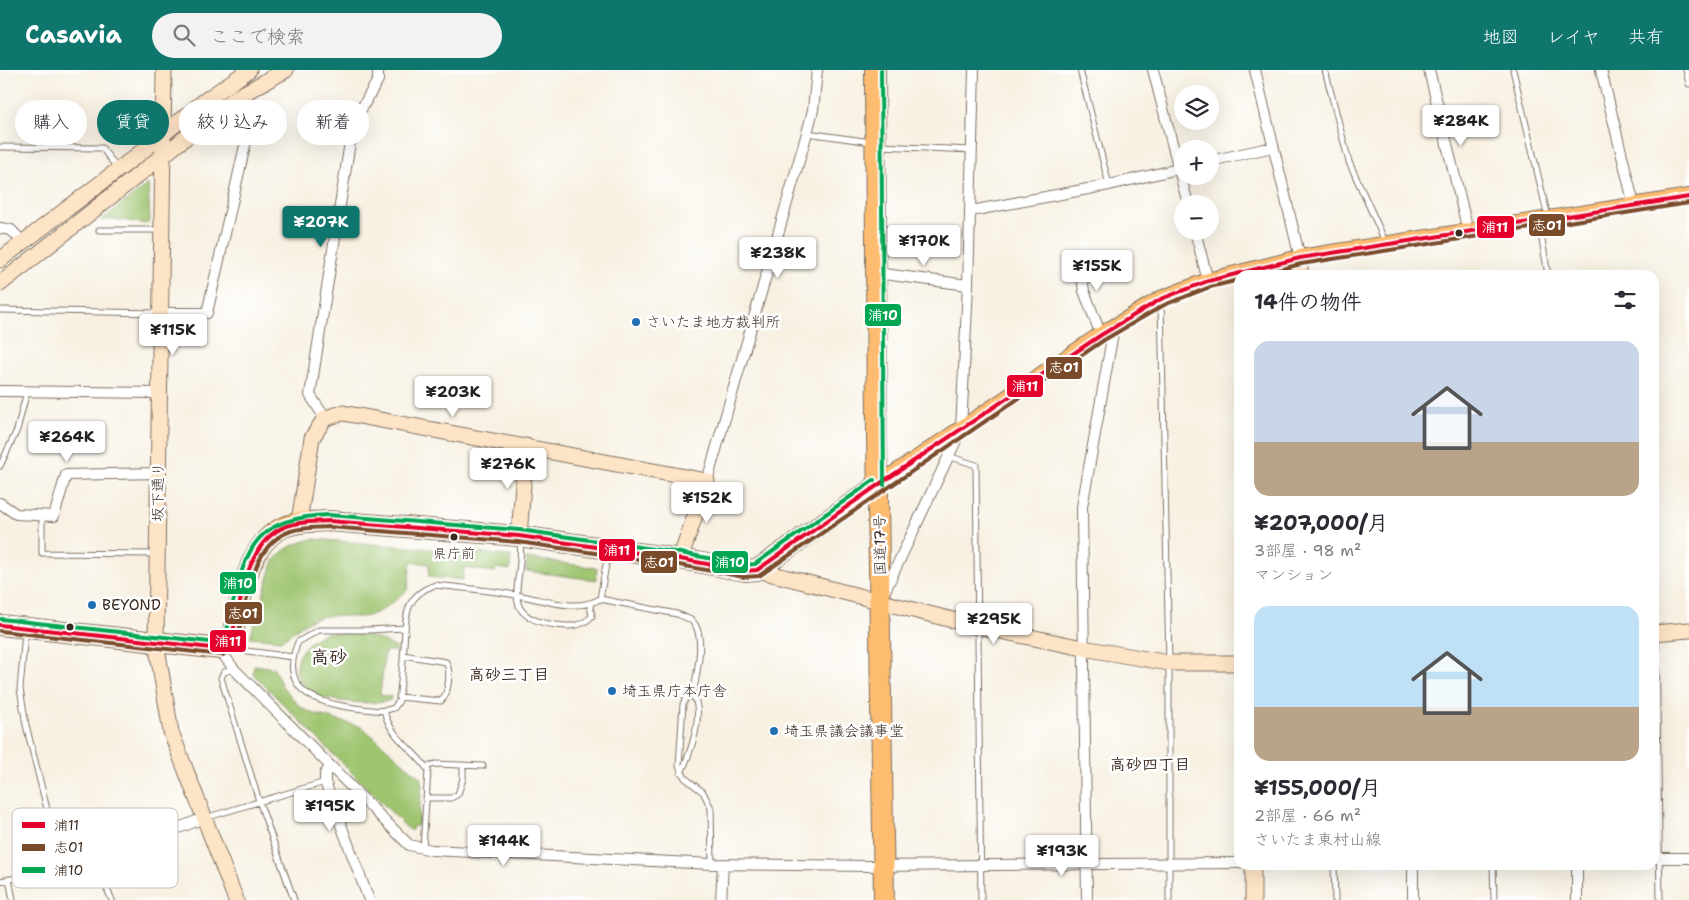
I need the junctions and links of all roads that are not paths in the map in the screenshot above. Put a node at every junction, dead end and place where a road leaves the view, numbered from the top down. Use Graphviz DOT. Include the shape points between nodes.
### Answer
graph roads {
  1 [pos="164,70"];
  2 [pos="249,70"];
  3 [pos="286,70"];
  4 [pos="817,70"];
  5 [pos="875,70"];
  6 [pos="974,70"];
  7 [pos="1080,70"];
  8 [pos="1152,70"];
  9 [pos="1254,70"];
  10 [pos="1325,70"];
  11 [pos="1429,70"];
  12 [pos="1513,70"];
  13 [pos="1601,70"];
  14 [pos="1686,70"];
  15 [pos="378,71"];
  16 [pos="1689,84"];
  17 [pos="237,97"];
  18 [pos="164,100"];
  19 [pos="169,130"];
  20 [pos="807,133"];
  21 [pos="876,144"];
  22 [pos="1174,144"];
  23 [pos="150,145"];
  24 [pos="163,145"];
  25 [pos="1273,146"];
  26 [pos="0,147"];
  27 [pos="973,150"];
  28 [pos="163,154"];
  29 [pos="1219,160"];
  30 [pos="119,170"];
  31 [pos="1174,170"];
  32 [pos="1109,185"];
  33 [pos="1689,197"];
  34 [pos="1634,205"];
  35 [pos="971,211"];
  36 [pos="1543,219"];
  37 [pos="0,228"];
  38 [pos="99,230"];
  39 [pos="162,230"];
  40 [pos="1468,231"];
  41 [pos="1198,240"];
  42 [pos="23,242"];
  43 [pos="1387,244"];
  44 [pos="1078,254"];
  45 [pos="1300,258"];
  46 [pos="0,260"];
  47 [pos="1252,270"];
  48 [pos="1300,270"];
  49 [pos="1548,270"];
  50 [pos="876,273"];
  51 [pos="1234,274"];
  52 [pos="1208,281"];
  53 [pos="0,284"];
  54 [pos="968,285"];
  55 [pos="1161,299"];
  56 [pos="0,310"];
  57 [pos="159,313"];
  58 [pos="1108,331"];
  59 [pos="0,390"];
  60 [pos="27,391"];
  61 [pos="158,393"];
  62 [pos="325,418"];
  63 [pos="961,430"];
  64 [pos="526,446"];
  65 [pos="948,456"];
  66 [pos="0,466"];
  67 [pos="158,473"];
  68 [pos="707,481"];
  69 [pos="878,485"];
  70 [pos="0,503"];
  71 [pos="42,516"];
  72 [pos="299,522"];
  73 [pos="519,536"];
  74 [pos="608,548"];
  75 [pos="158,554"];
  76 [pos="680,558"];
  77 [pos="757,570"];
  78 [pos="517,595"];
  79 [pos="600,599"];
  80 [pos="881,601"];
  81 [pos="590,605"];
  82 [pos="0,625"];
  83 [pos="976,626"];
  84 [pos="25,628"];
  85 [pos="404,628"];
  86 [pos="1689,630"];
  87 [pos="1659,632"];
  88 [pos="156,642"];
  89 [pos="224,646"];
  90 [pos="1083,648"];
  91 [pos="404,655"];
  92 [pos="293,657"];
  93 [pos="1169,663"];
  94 [pos="1234,663"];
  95 [pos="234,669"];
  96 [pos="693,695"];
  97 [pos="400,697"];
  98 [pos="384,710"];
  99 [pos="463,765"];
  100 [pos="483,766"];
  101 [pos="330,767"];
  102 [pos="426,767"];
  103 [pos="681,773"];
  104 [pos="325,782"];
  105 [pos="426,798"];
  106 [pos="259,801"];
  107 [pos="47,808"];
  108 [pos="204,818"];
  109 [pos="178,828"];
  110 [pos="423,848"];
  111 [pos="1659,858"];
  112 [pos="1689,858"];
  113 [pos="1234,863"];
  114 [pos="712,864"];
  115 [pos="723,864"];
  116 [pos="1086,864"];
  117 [pos="1169,864"];
  118 [pos="980,866"];
  119 [pos="884,867"];
  120 [pos="1253,870"];
  121 [pos="1334,870"];
  122 [pos="1413,870"];
  123 [pos="1494,870"];
  124 [pos="1577,870"];
  125 [pos="1657,870"];
  126 [pos="12,878"];
  127 [pos="9,879"];
  128 [pos="0,881"];
  129 [pos="107,888"];
  130 [pos="13,900"];
  131 [pos="112,900"];
  132 [pos="236,900"];
  133 [pos="294,900"];
  134 [pos="369,900"];
  135 [pos="721,900"];
  136 [pos="884,900"];
  137 [pos="981,900"];
  138 [pos="1087,900"];
  139 [pos="1169,900"];
  140 [pos="1253,900"];
  141 [pos="1334,900"];
  142 [pos="1413,900"];
  143 [pos="1494,900"];
  144 [pos="1577,900"];
  145 [pos="1660,900"];
  1 -- 18 [label="street, 坂下通り"];
  2 -- 19 [label="street"];
  3 -- 17 [label="street"];
  4 -- 20 [label="street"];
  5 -- 21 [label="highway, 国道17号"];
  6 -- 27 [label="street"];
  7 -- 32 [label="lane"];
  8 -- 22 [label="street"];
  9 -- 25 [label="street"];
  10 -- 43 [label="lane" via="1349,162"];
  11 -- 40 [label="street"];
  12 -- 36 [label="lane"];
  13 -- 34 [label="street"];
  14 -- 16 [label="lane"];
  15 -- 62 [label="street" via="378,80 355,120 350,142 310,395"];
  17 -- 28 [label="street"];
  17 -- 57 [label="street" via="251,119 207,313"];
  20 -- 21 [label="lane"];
  20 -- 68 [label="street"];
  21 -- 27 [label="lane"];
  21 -- 50 [label="highway, 国道17号"];
  23 -- 30 [label="street"];
  24 -- 28 [label="street, 坂下通り"];
  25 -- 29 [label="street"];
  25 -- 45 [label="street"];
  26 -- 30 [label="lane" via="102,148"];
  27 -- 35 [label="street"];
  28 -- 39 [label="street, 坂下通り"];
  28 -- 53 [label="street"];
  30 -- 42 [label="street"];
  31 -- 32 [label="street"];
  32 -- 35 [label="street"];
  33 -- 34 [label="main road"];
  34 -- 36 [label="main road"];
  35 -- 54 [label="street"];
  36 -- 40 [label="main road"];
  36 -- 49 [label="lane"];
  37 -- 42 [label="street" via="11,230"];
  38 -- 39 [label="lane"];
  39 -- 57 [label="street, 坂下通り"];
  40 -- 43 [label="main road"];
  41 -- 52 [label="street"];
  42 -- 46 [label="street"];
  43 -- 45 [label="main road"];
  44 -- 58 [label="street" via="1084,292"];
  45 -- 47 [label="main road"];
  45 -- 48 [label="street"];
  50 -- 54 [label="street"];
  50 -- 69 [label="highway, 国道17号"];
  51 -- 52 [label="main road"];
  52 -- 55 [label="main road"];
  54 -- 63 [label="street"];
  55 -- 58 [label="main road"];
  55 -- 93 [label="lane"];
  56 -- 57 [label="lane"];
  57 -- 61 [label="street, 坂下通り"];
  58 -- 63 [label="main road"];
  58 -- 90 [label="street" via="1082,506"];
  59 -- 60 [label="street"];
  60 -- 61 [label="street"];
  60 -- 66 [label="lane" via="17,430"];
  61 -- 67 [label="street, 坂下通り"];
  62 -- 64 [label="street" via="343,413"];
  62 -- 72 [label="street" via="312,438"];
  63 -- 65 [label="street"];
  63 -- 69 [label="main road"];
  64 -- 68 [label="street"];
  64 -- 73 [label="street"];
  65 -- 80 [label="street"];
  65 -- 83 [label="lane" via="976,465"];
  67 -- 71 [label="street" via="66,475 54,516"];
  67 -- 75 [label="street, 坂下通り"];
  68 -- 76 [label="street"];
  69 -- 77 [label="highway"];
  69 -- 80 [label="highway, 国道17号"];
  70 -- 71 [label="street" via="16,514"];
  71 -- 75 [label="lane" via="42,553"];
  72 -- 73 [label="highway" via="329,521"];
  72 -- 89 [label="highway" via="270,536 254,557"];
  73 -- 74 [label="highway"];
  73 -- 78 [label="lane" via="521,554"];
  74 -- 76 [label="highway"];
  74 -- 79 [label="lane"];
  75 -- 88 [label="street, 坂下通り"];
  76 -- 77 [label="highway" via="745,571"];
  77 -- 80 [label="street"];
  78 -- 81 [label="lane" via="538,601"];
  78 -- 81 [label="lane" via="517,604 524,616 544,624 580,624 592,616"];
  78 -- 85 [label="lane" via="435,585 424,589 412,602"];
  79 -- 81 [label="lane"];
  79 -- 96 [label="lane" via="677,614 693,622 700,634"];
  80 -- 83 [label="street"];
  80 -- 119 [label="highway, 国道17号"];
  82 -- 84 [label="highway"];
  83 -- 90 [label="street"];
  83 -- 118 [label="lane"];
  84 -- 88 [label="highway"];
  84 -- 107 [label="lane" via="20,689"];
  85 -- 91 [label="lane"];
  85 -- 92 [label="lane" via="319,630 298,642"];
  86 -- 87 [label="street"];
  88 -- 89 [label="highway"];
  88 -- 108 [label="street, 坂下通り" via="171,732"];
  89 -- 92 [label="lane"];
  89 -- 95 [label="street"];
  90 -- 93 [label="street"];
  90 -- 116 [label="street"];
  91 -- 97 [label="lane"];
  91 -- 97 [label="lane" via="446,662 448,673 446,692 441,701"];
  92 -- 98 [label="lane" via="292,674 307,695 324,702"];
  93 -- 94 [label="street"];
  93 -- 117 [label="lane"];
  95 -- 101 [label="street"];
  95 -- 106 [label="lane" via="224,672 221,678"];
  96 -- 103 [label="lane" via="698,710 694,737"];
  96 -- 103 [label="lane" via="683,704"];
  97 -- 98 [label="lane" via="397,705"];
  98 -- 102 [label="lane" via="393,734"];
  99 -- 100 [label="lane"];
  99 -- 102 [label="lane"];
  99 -- 105 [label="lane" via="458,794 451,798"];
  101 -- 104 [label="street"];
  101 -- 110 [label="street" via="409,845"];
  102 -- 105 [label="lane" via="429,774"];
  103 -- 114 [label="lane" via="703,792 712,808"];
  104 -- 106 [label="lane"];
  104 -- 134 [label="street"];
  105 -- 110 [label="lane"];
  106 -- 108 [label="lane"];
  106 -- 133 [label="lane"];
  108 -- 109 [label="street"];
  108 -- 132 [label="street, 坂下通り"];
  110 -- 114 [label="street"];
  111 -- 112 [label="street"];
  113 -- 117 [label="street"];
  114 -- 115 [label="street"];
  115 -- 119 [label="street"];
  115 -- 135 [label="street"];
  116 -- 117 [label="street"];
  116 -- 118 [label="street"];
  116 -- 138 [label="street"];
  117 -- 139 [label="lane"];
  118 -- 119 [label="street"];
  118 -- 137 [label="lane"];
  119 -- 136 [label="highway, 国道17号"];
  120 -- 140 [label="street"];
  121 -- 141 [label="lane"];
  122 -- 142 [label="street"];
  123 -- 143 [label="lane"];
  124 -- 144 [label="street"];
  125 -- 145 [label="lane"];
  126 -- 127 [label="lane"];
  127 -- 128 [label="lane"];
  127 -- 130 [label="lane"];
  129 -- 131 [label="lane"];
}
